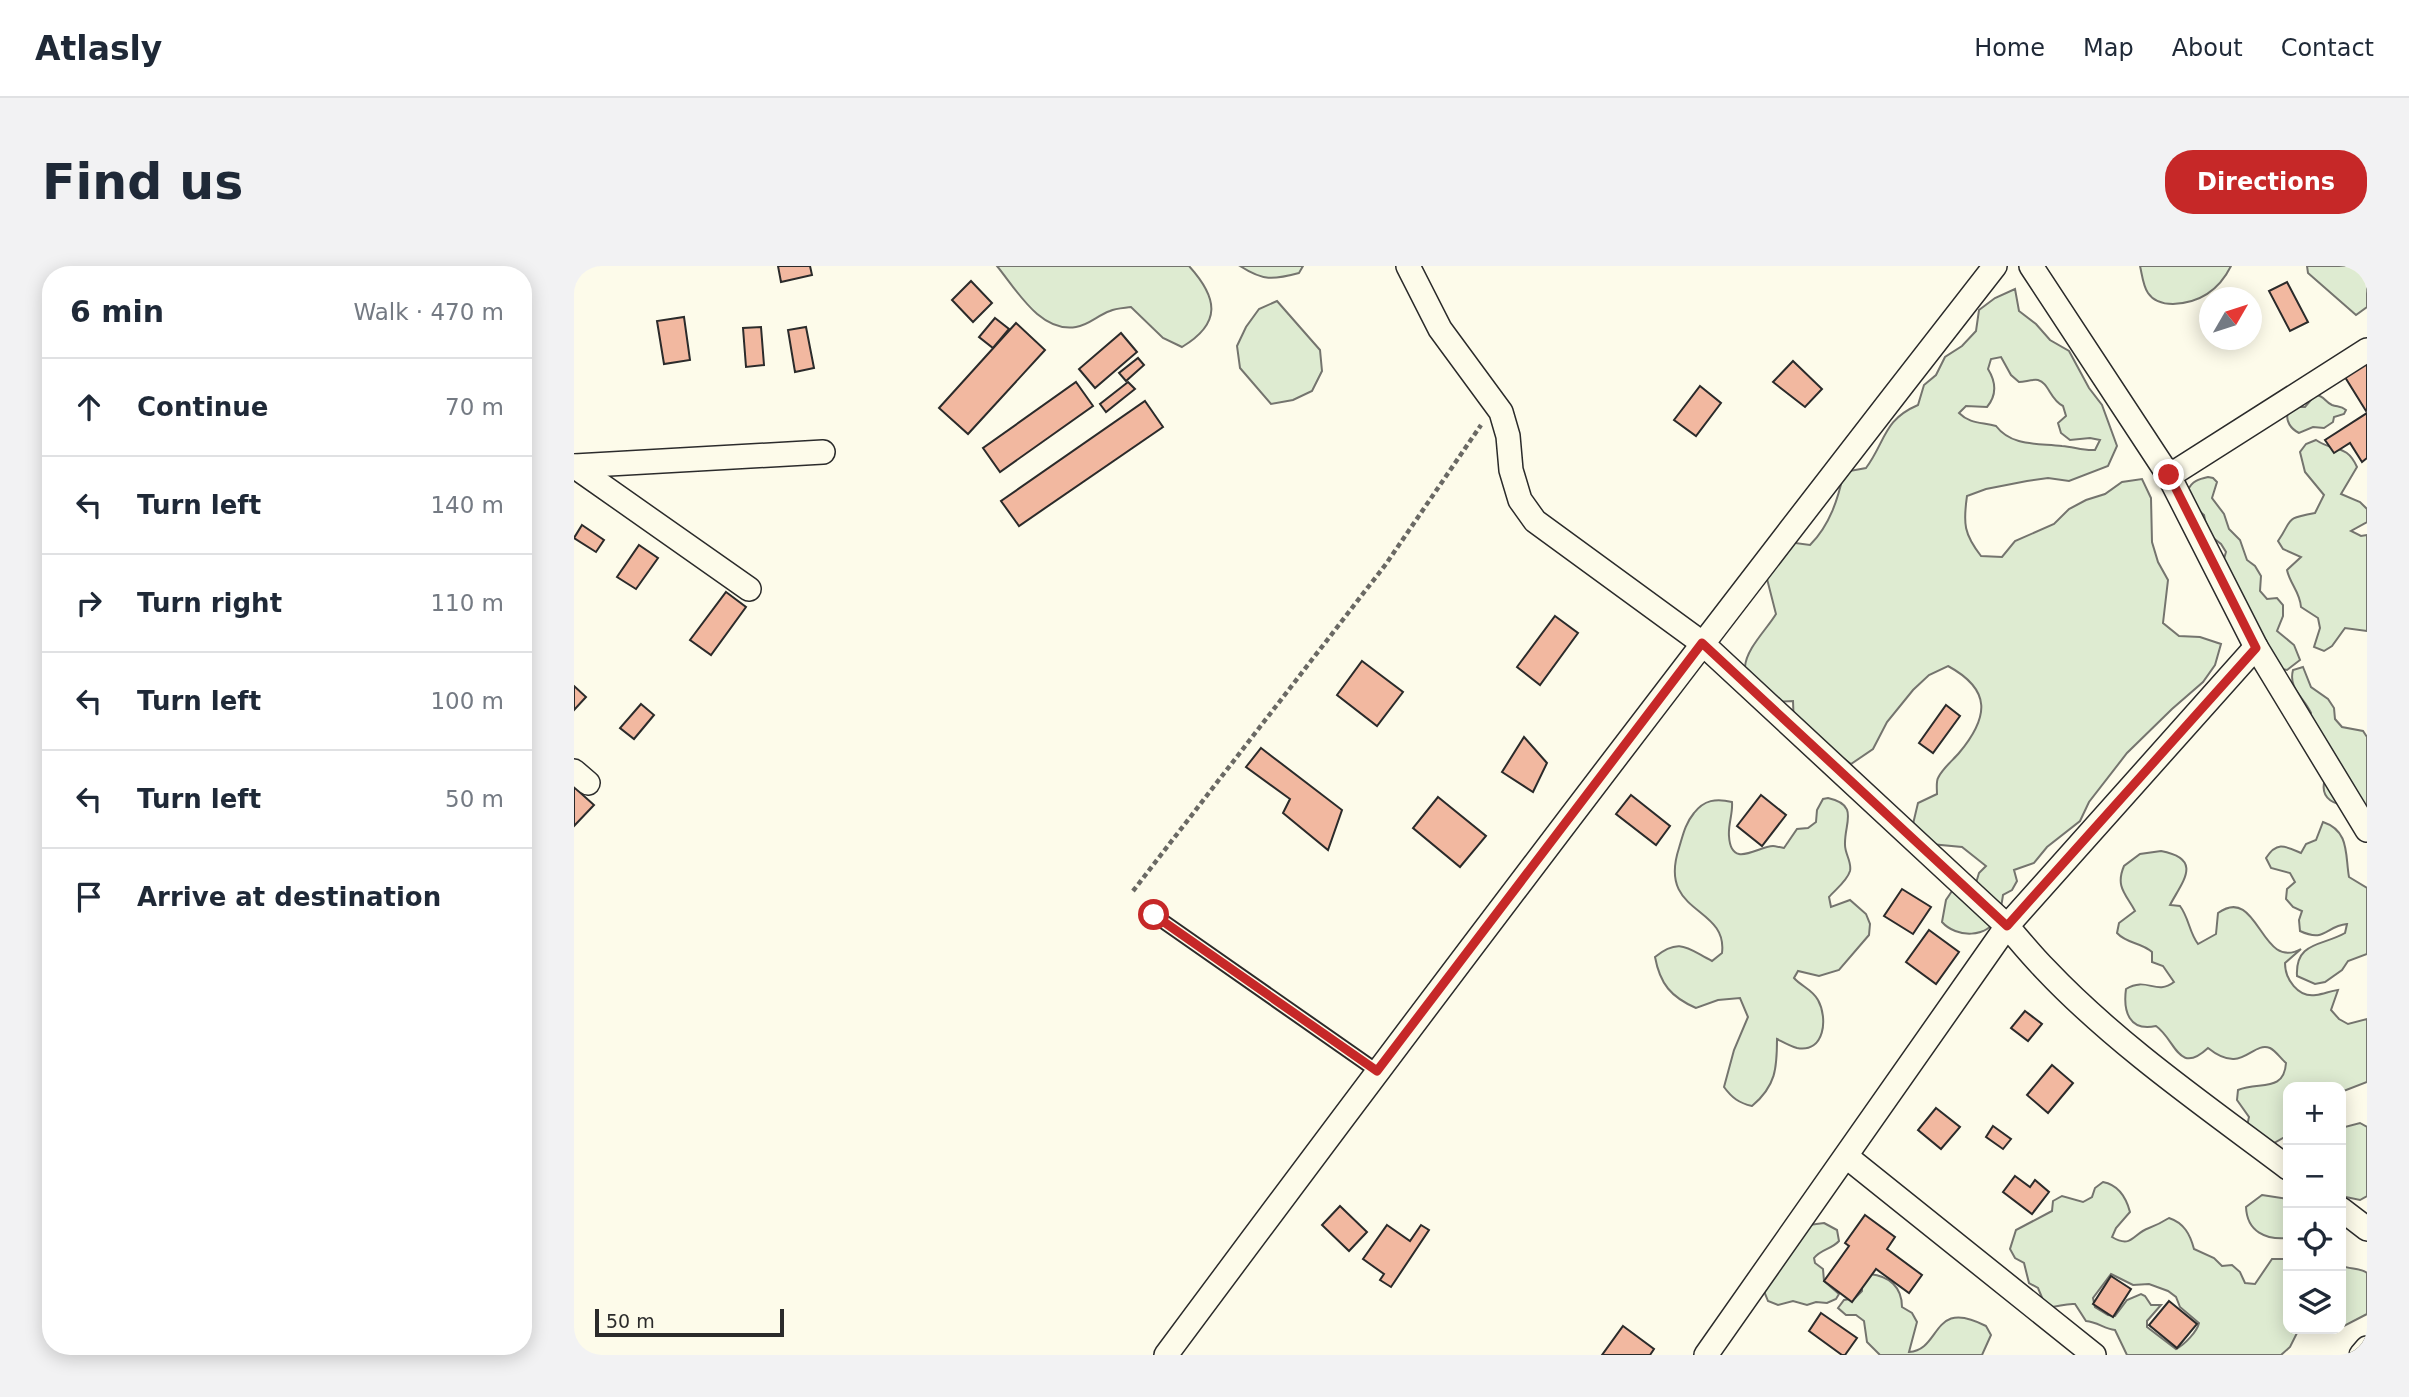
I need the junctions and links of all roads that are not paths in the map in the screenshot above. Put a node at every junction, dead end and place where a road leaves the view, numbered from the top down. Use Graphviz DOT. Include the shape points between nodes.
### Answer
graph roads {
  1 [pos="1408,266"];
  2 [pos="1995,266"];
  3 [pos="2031,266"];
  4 [pos="2367,350"];
  5 [pos="822,452"];
  6 [pos="574,466"];
  7 [pos="2169,475"];
  8 [pos="749,589"];
  9 [pos="1702,643"];
  10 [pos="2256,648"];
  11 [pos="2367,830"];
  12 [pos="1154,915"];
  13 [pos="2007,926"];
  14 [pos="1377,1071"];
  15 [pos="1847,1157"];
  16 [pos="2283,1164"];
  17 [pos="2346,1213"];
  18 [pos="2367,1229"];
  19 [pos="2367,1348"];
  20 [pos="1166,1355"];
  21 [pos="1706,1355"];
  22 [pos="2094,1355"];
  23 [pos="2361,1355"];
  1 -- 9 [label="street" via="1440,330 1501,412 1520,500 1535,521"];
  2 -- 9 [label="street"];
  3 -- 7 [label="street"];
  4 -- 7 [label="street"];
  5 -- 6 [label="street"];
  6 -- 8 [label="street"];
  7 -- 10 [label="street"];
  9 -- 13 [label="street"];
  9 -- 14 [label="street"];
  10 -- 11 [label="street"];
  10 -- 13 [label="street"];
  12 -- 14 [label="lane"];
  13 -- 15 [label="street"];
  13 -- 16 [label="street" via="2047,972 2112,1031"];
  14 -- 20 [label="street"];
  15 -- 21 [label="street"];
  15 -- 22 [label="street"];
  17 -- 18 [label="street"];
  19 -- 23 [label="street"];
}
